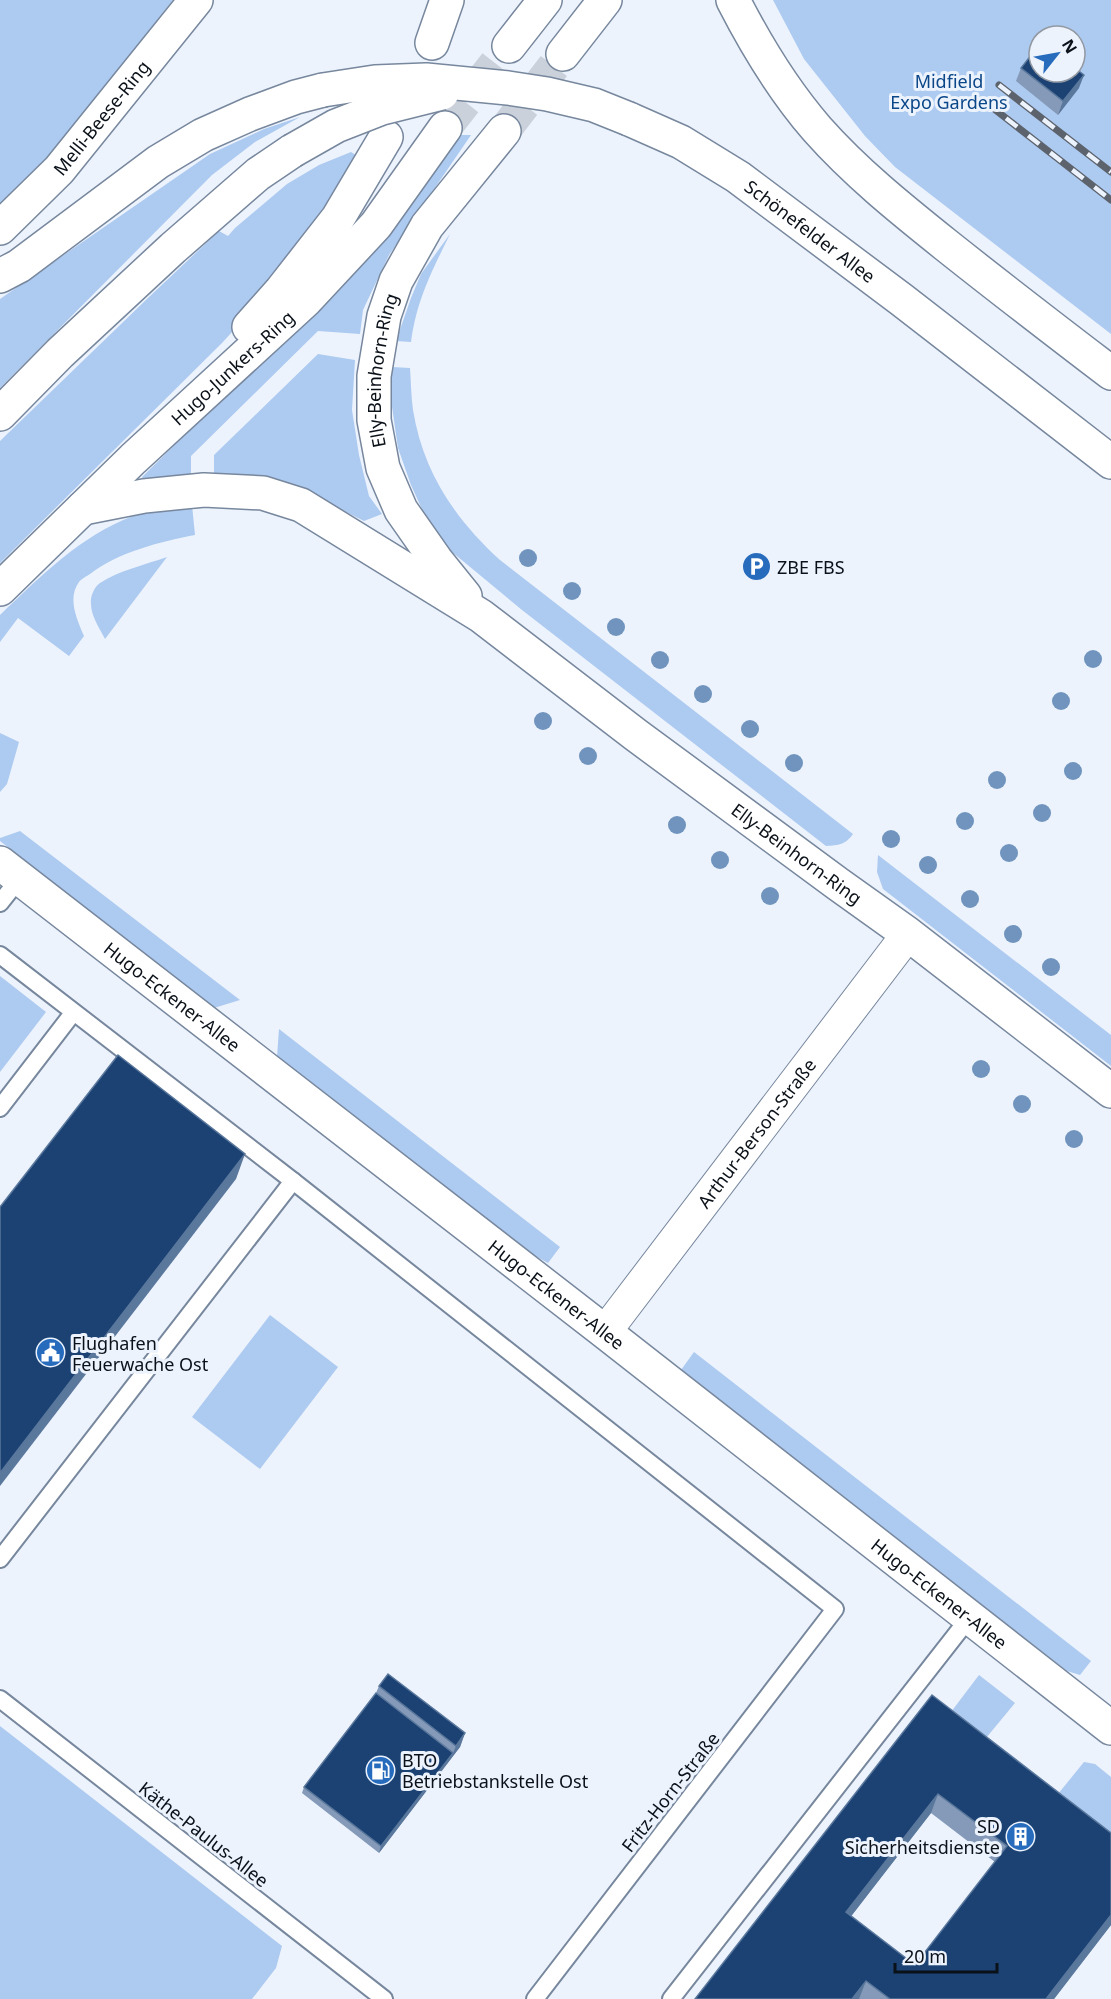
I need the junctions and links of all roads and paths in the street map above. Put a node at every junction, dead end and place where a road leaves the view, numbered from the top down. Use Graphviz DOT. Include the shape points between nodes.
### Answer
graph roads {
  1 [pos="196,0"];
  2 [pos="447,0"];
  3 [pos="545,0"];
  4 [pos="605,0"];
  5 [pos="740,14"];
  6 [pos="432,43"];
  7 [pos="510,46"];
  8 [pos="563,54"];
  9 [pos="470,85"];
  10 [pos="445,128"];
  11 [pos="504,130"];
  12 [pos="386,137"];
  13 [pos="0,228"];
  14 [pos="0,276"];
  15 [pos="1111,373"];
  16 [pos="0,414"];
  17 [pos="133,459"];
  18 [pos="1111,462"];
  19 [pos="83,508"];
  20 [pos="0,589"];
  21 [pos="481,616"];
  22 [pos="6,882"];
  23 [pos="909,934"];
  24 [pos="0,956"];
  25 [pos="74,1012"];
  26 [pos="1111,1091"];
  27 [pos="0,1108"];
  28 [pos="293,1181"];
  29 [pos="606,1332"];
  30 [pos="0,1559"];
  31 [pos="969,1618"];
  32 [pos="0,1699"];
  33 [pos="1111,1728"];
  34 [pos="384,1999"];
  35 [pos="535,1999"];
  36 [pos="671,1999"];
  1 -- 13 [label="main road, Melli-Beese-Ring" via="59,170"];
  2 -- 6 [label="main road"];
  3 -- 7 [label="main road"];
  4 -- 8 [label="main road"];
  5 -- 15 [label="main road" via="817,129 859,171"];
  9 -- 14 [label="main road, Schönefelder Allee, bridge" via="426,80 375,82 323,90 250,114 203,135 158,162 19,266"];
  9 -- 16 [label="main road, bridge" via="382,108 336,126 258,174 75,339"];
  9 -- 18 [label="main road, Schönefelder Allee, bridge" via="548,94 594,105 681,142 738,177"];
  10 -- 17 [label="main road, Hugo-Junkers-Ring" via="376,225 306,300"];
  11 -- 21 [label="main road, Elly-Beinhorn-Ring" via="427,226 396,281 384,316 374,376 374,420 383,468 401,510"];
  12 -- 17 [label="main road" via="338,218 281,291"];
  17 -- 19 [label="main road, Hugo-Junkers-Ring"];
  19 -- 20 [label="main road, Hugo-Junkers-Ring"];
  19 -- 21 [label="main road, Elly-Beinhorn-Ring" via="204,490 263,493 301,505"];
  21 -- 23 [label="main road, Elly-Beinhorn-Ring" via="636,735"];
  22 -- 29 [label="main road, Hugo-Eckener-Allee"];
  23 -- 26 [label="main road, Elly-Beinhorn-Ring"];
  23 -- 29 [label="street, Arthur-Berson-Straße"];
  24 -- 25 [label="lane"];
  25 -- 27 [label="lane"];
  25 -- 28 [label="lane"];
  28 -- 30 [label="lane"];
  28 -- 35 [label="lane, Fritz-Horn-Straße" via="835,1609"];
  29 -- 31 [label="main road, Hugo-Eckener-Allee"];
  31 -- 33 [label="main road, Hugo-Eckener-Allee"];
  31 -- 36 [label="lane"];
  32 -- 34 [label="lane, Käthe-Paulus-Allee"];
}
